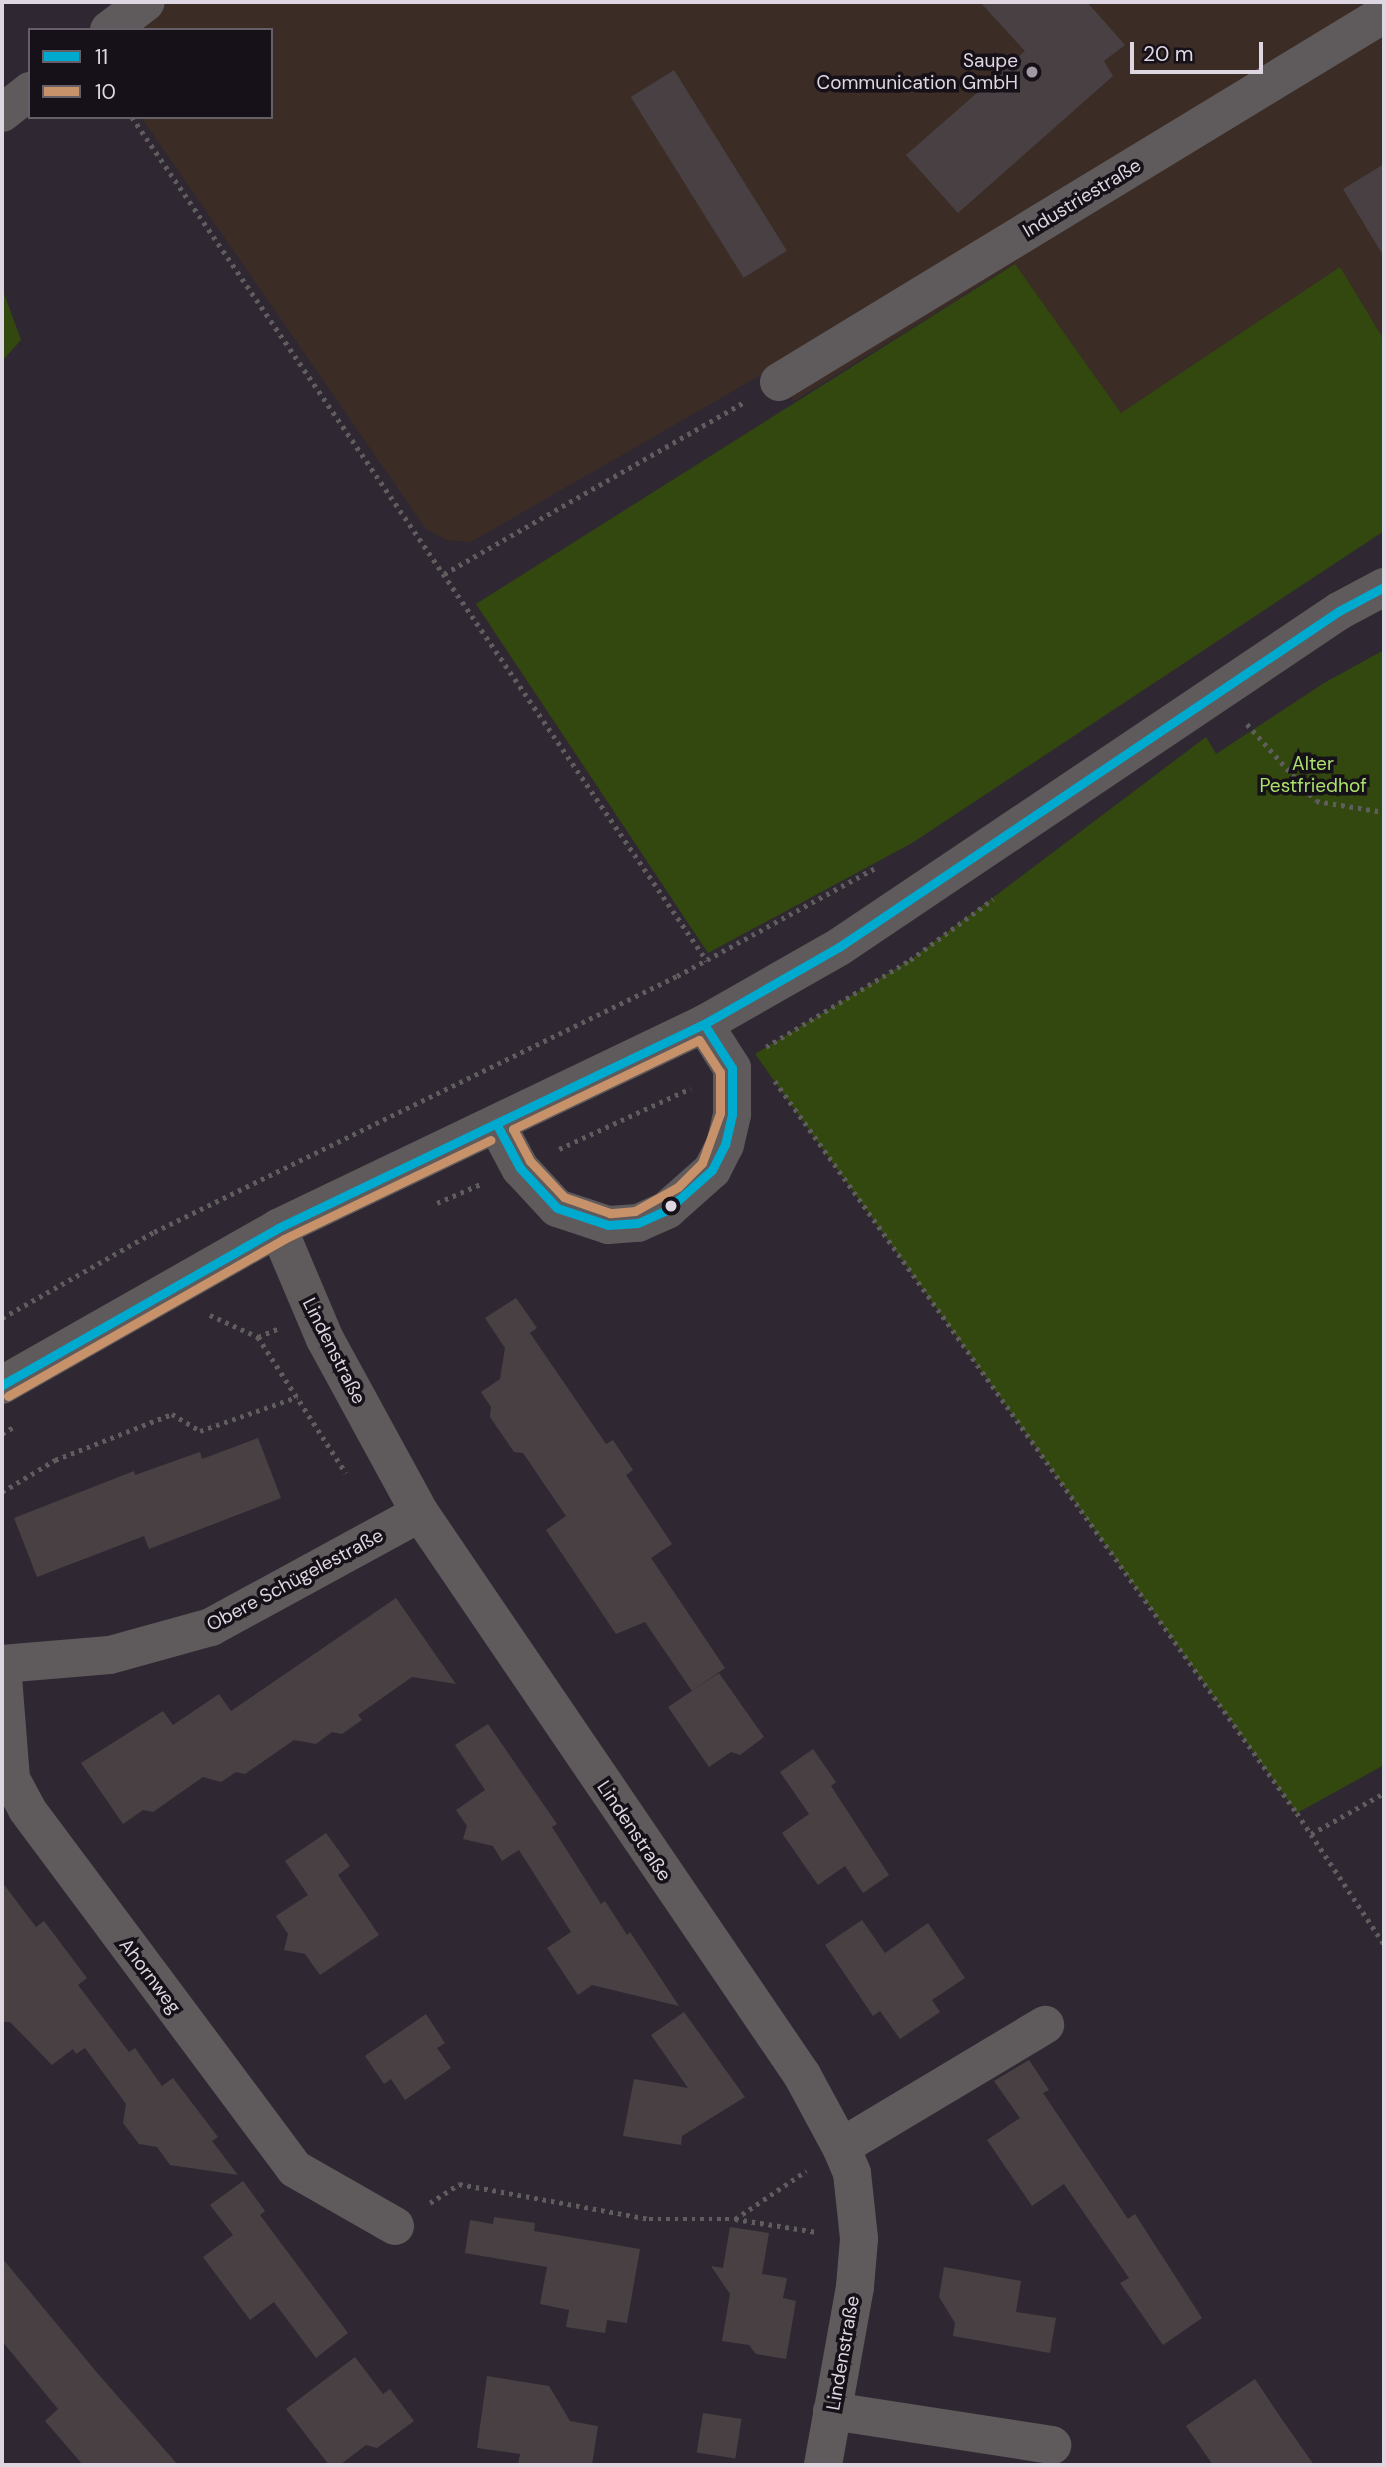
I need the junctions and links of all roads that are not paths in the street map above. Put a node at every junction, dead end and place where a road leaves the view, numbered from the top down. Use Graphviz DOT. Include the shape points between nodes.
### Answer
graph roads {
  1 [pos="146,2"];
  2 [pos="1384,14"];
  3 [pos="112,28"];
  4 [pos="28,93"];
  5 [pos="2,113"];
  6 [pos="779,382"];
  7 [pos="1384,587"];
  8 [pos="704,1024"];
  9 [pos="496,1125"];
  10 [pos="278,1228"];
  11 [pos="2,1385"];
  12 [pos="419,1513"];
  13 [pos="2,1664"];
  14 [pos="1045,2025"];
  15 [pos="841,2147"];
  16 [pos="395,2227"];
  17 [pos="832,2412"];
  18 [pos="1052,2445"];
  19 [pos="823,2465"];
  1 -- 3 [label="street"];
  2 -- 6 [label="street, Industriestraße"];
  4 -- 5 [label="street"];
  7 -- 8 [label="street" via="1339,611 839,947"];
  8 -- 9 [label="street"];
  8 -- 9 [label="street" via="732,1068 732,1114 712,1170 667,1210 638,1223 608,1225 557,1208 520,1168"];
  9 -- 10 [label="street"];
  10 -- 11 [label="street"];
  10 -- 12 [label="street, Lindenstraße" via="325,1339"];
  12 -- 13 [label="street, Obere Schügelestraße" via="211,1627 110,1654"];
  12 -- 15 [label="street, Lindenstraße" via="802,2075"];
  13 -- 16 [label="street, Ahornweg" via="11,1779 27,1809 295,2169"];
  14 -- 15 [label="street"];
  15 -- 17 [label="street, Lindenstraße" via="852,2173 859,2239"];
  17 -- 18 [label="street"];
  17 -- 19 [label="street, Lindenstraße"];
}
